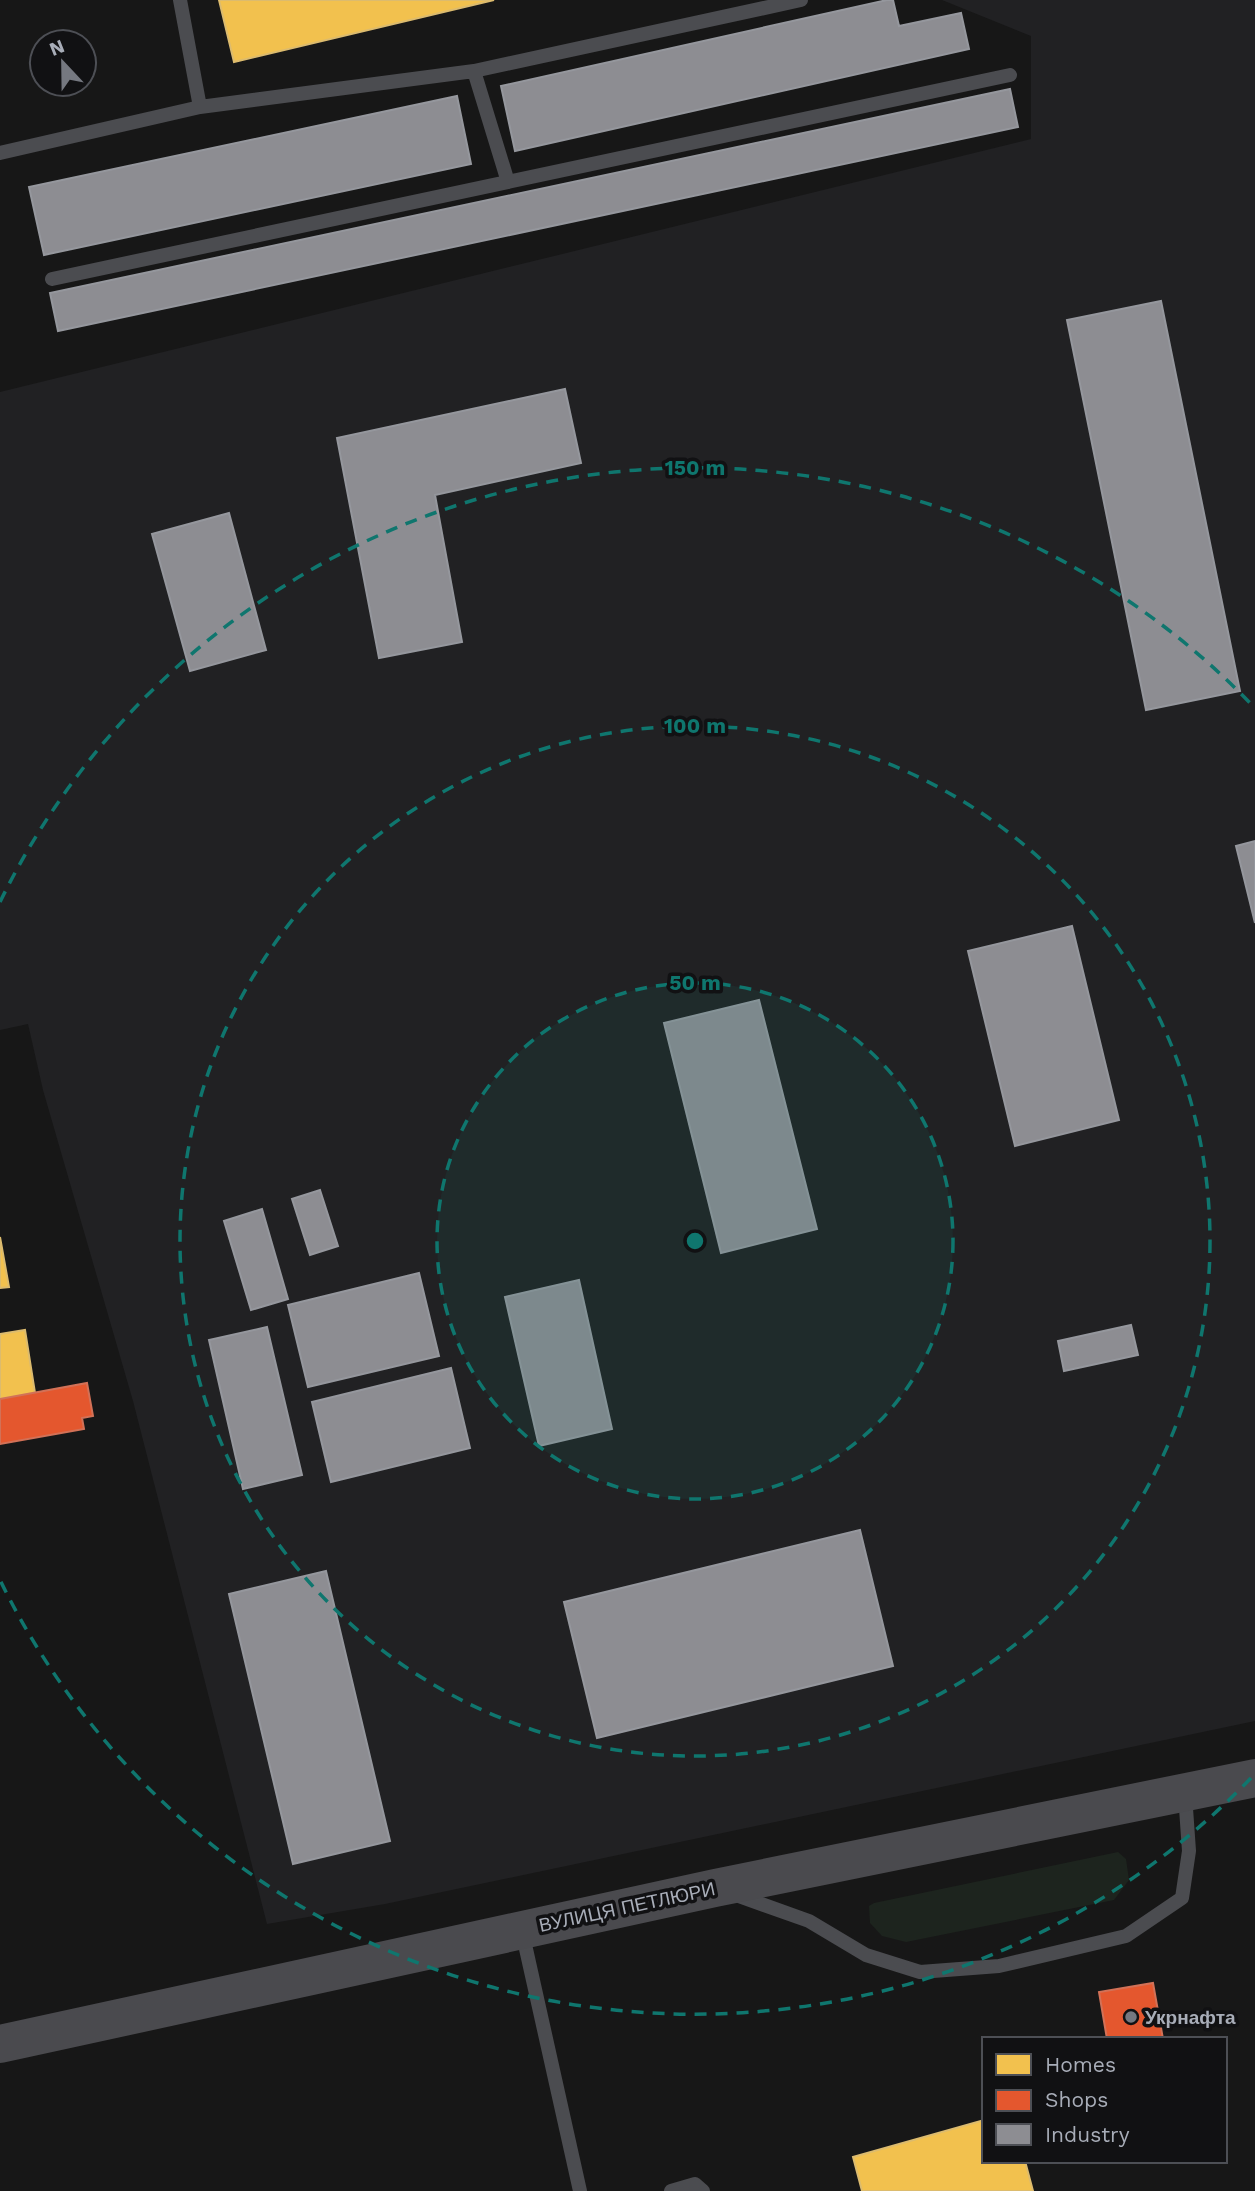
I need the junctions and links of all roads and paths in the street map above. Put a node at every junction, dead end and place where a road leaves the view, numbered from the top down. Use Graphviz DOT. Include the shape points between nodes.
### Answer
graph roads {
  1 [pos="180,0"];
  2 [pos="801,0"];
  3 [pos="474,71"];
  4 [pos="1010,75"];
  5 [pos="200,107"];
  6 [pos="0,153"];
  7 [pos="508,182"];
  8 [pos="52,279"];
  9 [pos="1255,1778"];
  10 [pos="1185,1793"];
  11 [pos="715,1888"];
  12 [pos="522,1930"];
  13 [pos="0,2044"];
  14 [pos="580,2191"];
  15 [pos="671,2191"];
  16 [pos="703,2191"];
  1 -- 5 [label="lane"];
  2 -- 3 [label="lane"];
  3 -- 5 [label="lane"];
  3 -- 7 [label="lane"];
  4 -- 7 [label="lane"];
  5 -- 6 [label="lane"];
  7 -- 8 [label="lane"];
  9 -- 10 [label="main road, ВУЛИЦЯ ПЕТЛЮРИ"];
  10 -- 11 [label="main road, ВУЛИЦЯ ПЕТЛЮРИ"];
  10 -- 11 [label="lane" via="1189,1851 1182,1898 1126,1936 999,1966 920,1972 866,1955 809,1921"];
  11 -- 12 [label="main road, ВУЛИЦЯ ПЕТЛЮРИ"];
  12 -- 13 [label="main road, ВУЛИЦЯ ПЕТЛЮРИ"];
  12 -- 14 [label="lane"];
  15 -- 16 [label="lane" via="695,2185"];
}
